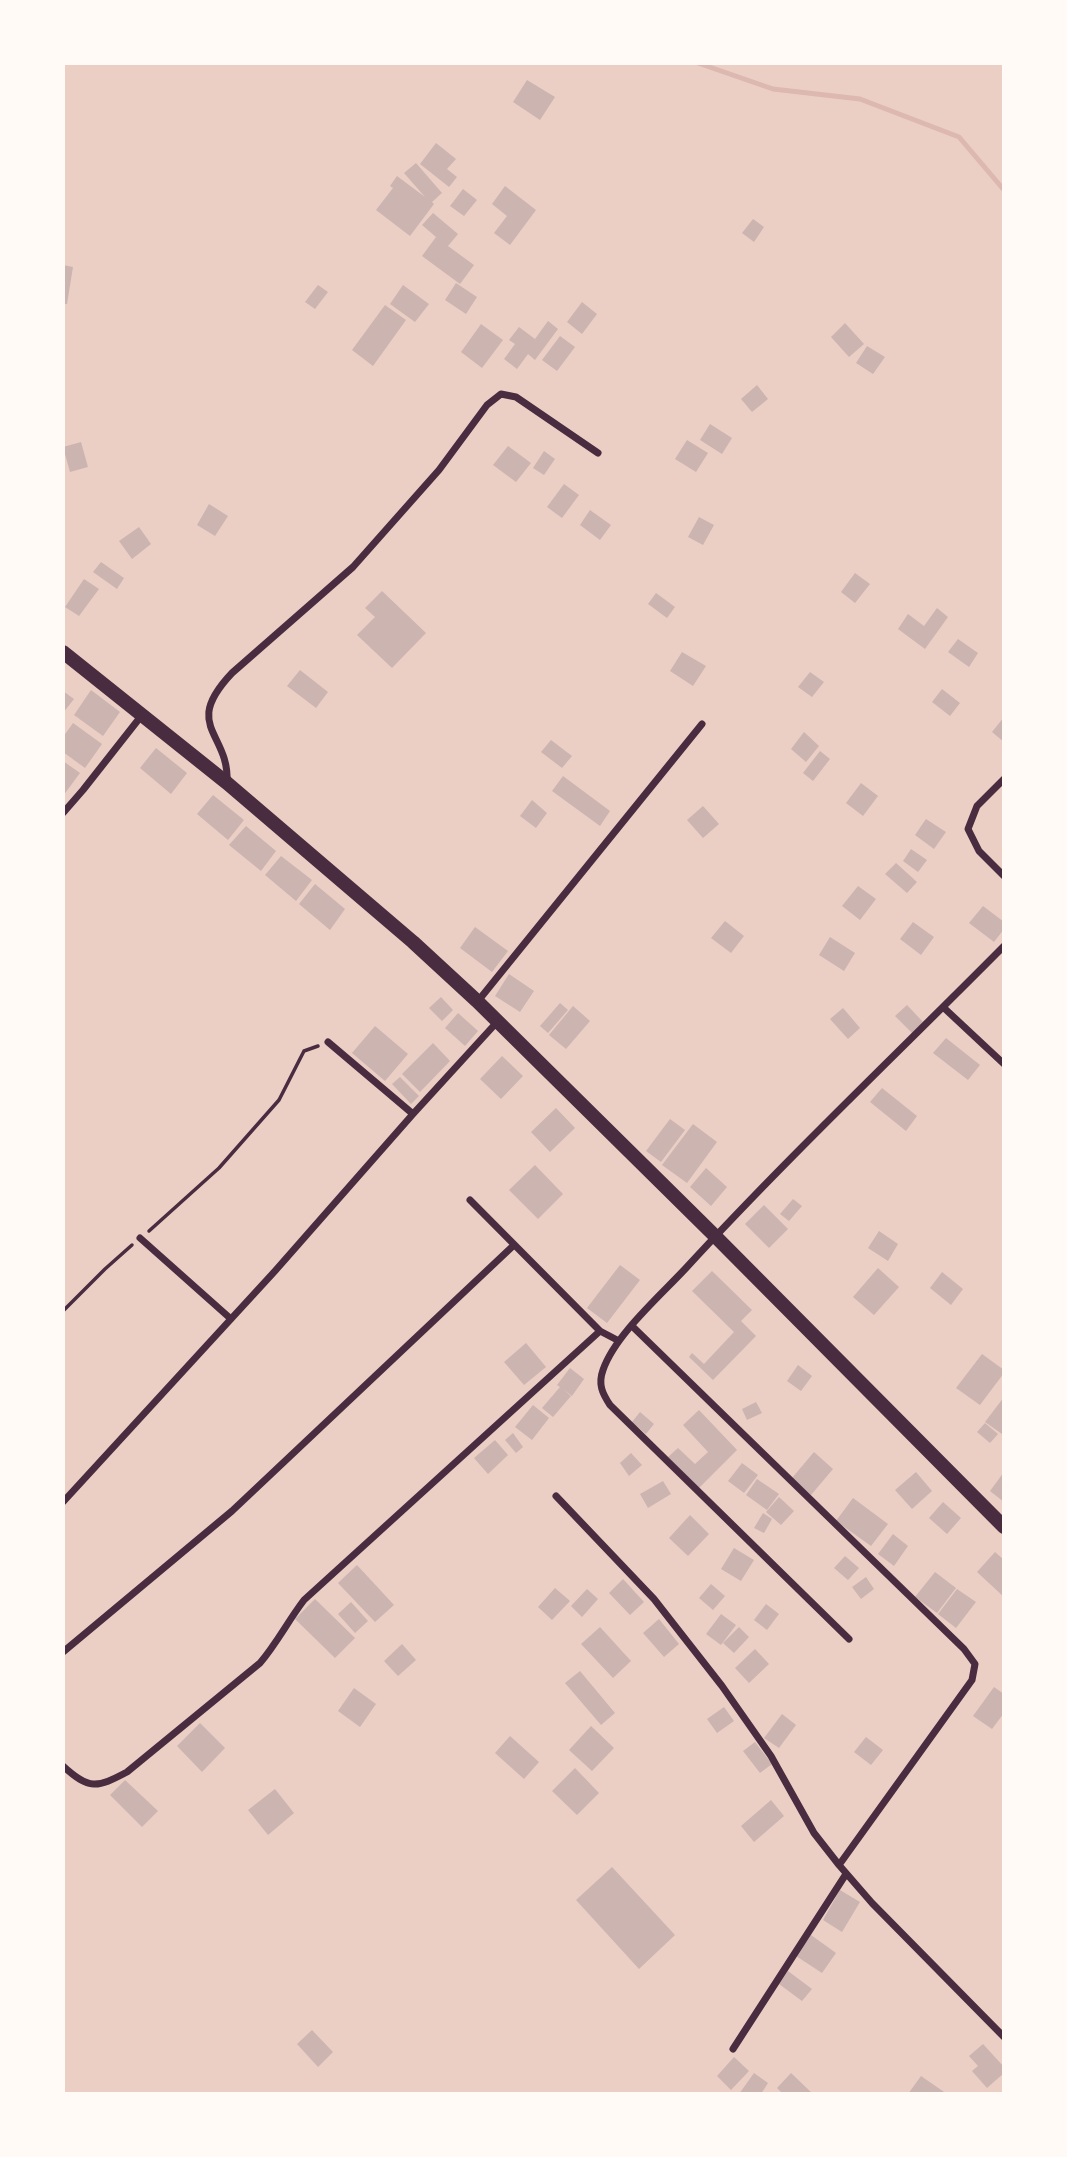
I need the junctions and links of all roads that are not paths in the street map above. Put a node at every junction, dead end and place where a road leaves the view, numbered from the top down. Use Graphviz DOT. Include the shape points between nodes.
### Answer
graph roads {
  1 [pos="598,453"];
  2 [pos="63,652"];
  3 [pos="142,715"];
  4 [pos="702,724"];
  5 [pos="1004,779"];
  6 [pos="227,783"];
  7 [pos="63,813"];
  8 [pos="1004,876"];
  9 [pos="1004,946"];
  10 [pos="477,1001"];
  11 [pos="943,1007"];
  12 [pos="498,1021"];
  13 [pos="328,1042"];
  14 [pos="1004,1065"];
  15 [pos="413,1114"];
  16 [pos="470,1200"];
  17 [pos="715,1236"];
  18 [pos="141,1238"];
  19 [pos="514,1245"];
  20 [pos="232,1319"];
  21 [pos="632,1326"];
  22 [pos="600,1331"];
  23 [pos="619,1341"];
  24 [pos="556,1496"];
  25 [pos="63,1502"];
  26 [pos="1004,1527"];
  27 [pos="849,1639"];
  28 [pos="63,1651"];
  29 [pos="63,1766"];
  30 [pos="839,1865"];
  31 [pos="846,1874"];
  32 [pos="1004,2037"];
  33 [pos="733,2049"];
  1 -- 6 [label="street" via="516,397 501,394 487,405 439,470 353,567 218,688 210,705 209,724 224,757"];
  2 -- 3 [label="main road"];
  3 -- 6 [label="main road"];
  3 -- 7 [label="street"];
  4 -- 10 [label="street"];
  5 -- 8 [label="street" via="977,806 968,829 979,851"];
  6 -- 10 [label="main road"];
  9 -- 11 [label="street"];
  10 -- 12 [label="main road"];
  11 -- 14 [label="street"];
  11 -- 17 [label="street"];
  12 -- 15 [label="street"];
  12 -- 17 [label="main road"];
  13 -- 15 [label="street"];
  15 -- 20 [label="street"];
  16 -- 19 [label="street"];
  17 -- 21 [label="street"];
  17 -- 26 [label="main road"];
  18 -- 20 [label="street"];
  19 -- 22 [label="street"];
  19 -- 28 [label="street" via="232,1511"];
  20 -- 25 [label="street"];
  21 -- 23 [label="street"];
  21 -- 30 [label="street" via="975,1664 971,1680"];
  22 -- 23 [label="street"];
  22 -- 29 [label="street" via="304,1600 260,1663 127,1772 105,1784 87,1784"];
  23 -- 27 [label="street" via="600,1381 610,1405"];
  24 -- 30 [label="street" via="654,1599 722,1686"];
  30 -- 31 [label="street"];
  31 -- 32 [label="street"];
  31 -- 33 [label="street"];
}
